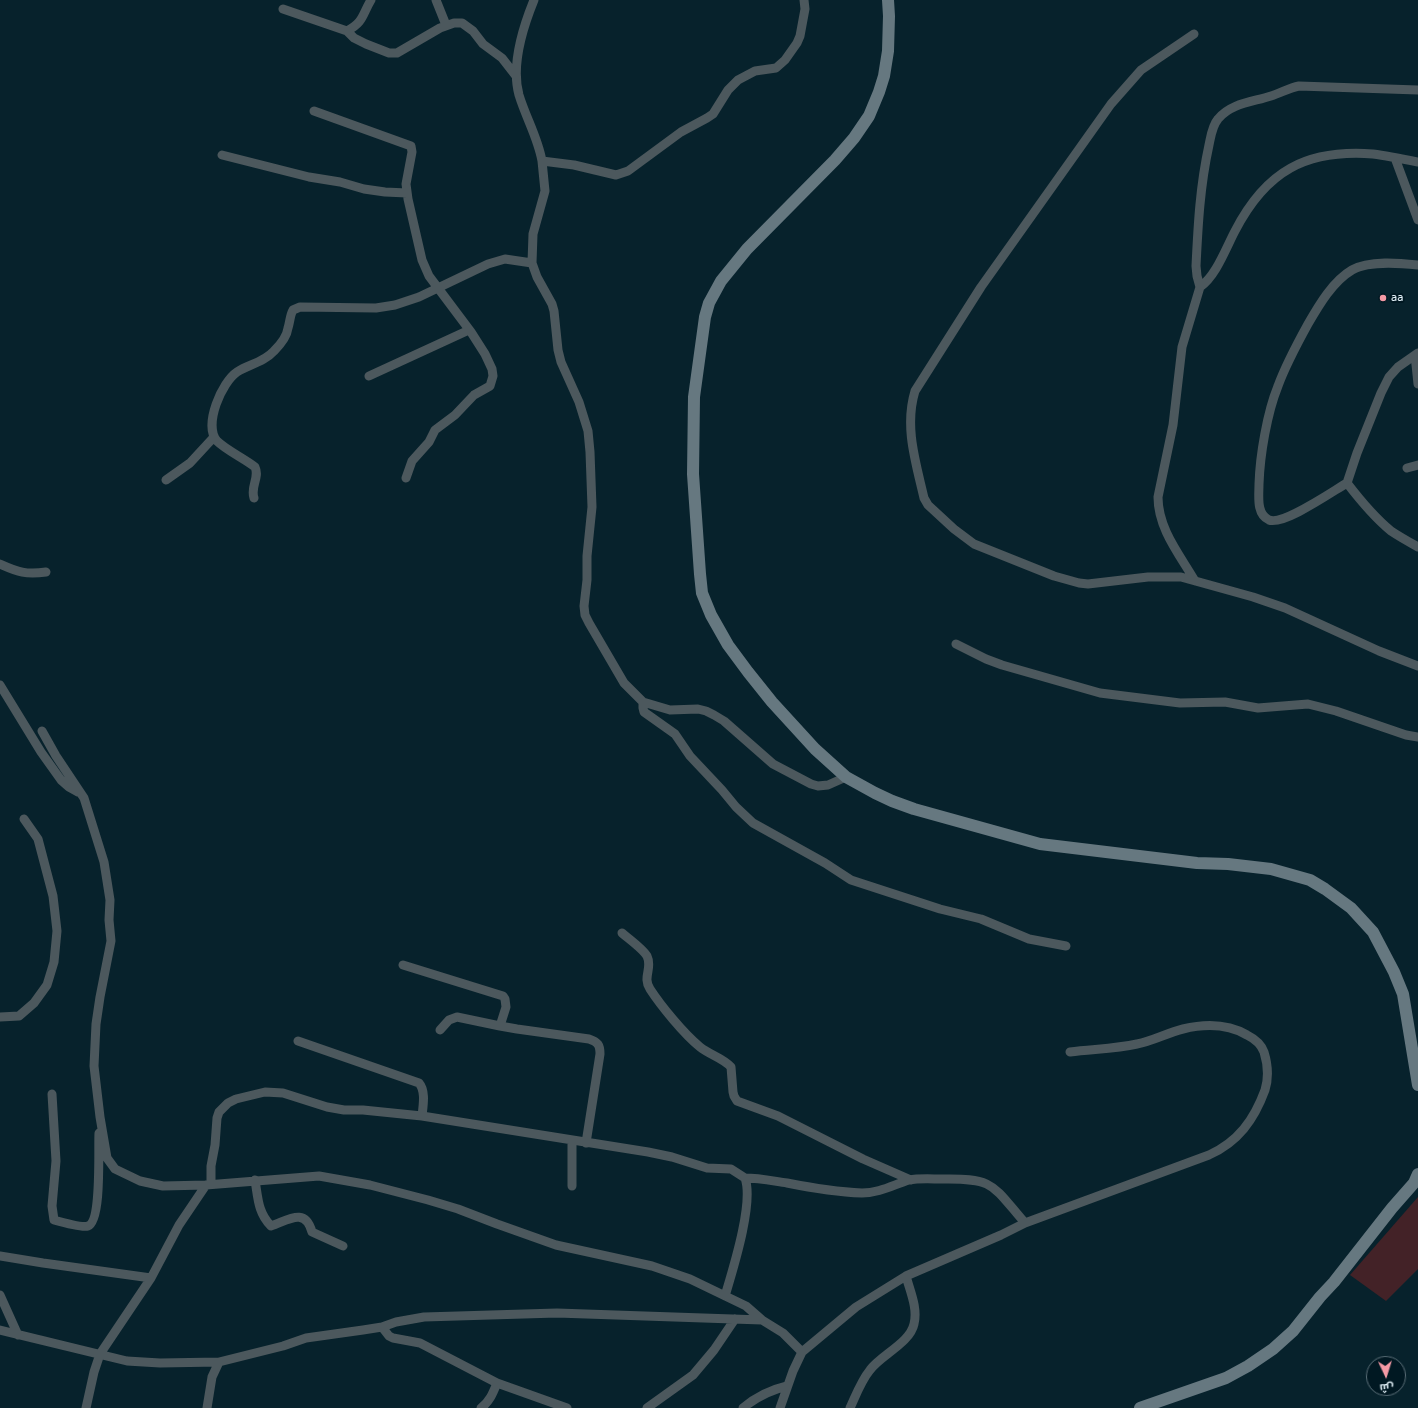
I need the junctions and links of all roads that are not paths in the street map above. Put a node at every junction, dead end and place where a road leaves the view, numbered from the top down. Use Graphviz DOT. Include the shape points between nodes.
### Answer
graph roads {
  1 [pos="371,0"];
  2 [pos="436,0"];
  3 [pos="534,0"];
  4 [pos="804,0"];
  5 [pos="888,0"];
  6 [pos="283,9"];
  7 [pos="446,25"];
  8 [pos="347,32"];
  9 [pos="1194,34"];
  10 [pos="516,76"];
  11 [pos="1418,90"];
  12 [pos="314,111"];
  13 [pos="222,155"];
  14 [pos="1395,158"];
  15 [pos="542,161"];
  16 [pos="1418,162"];
  17 [pos="407,193"];
  18 [pos="1418,220"];
  19 [pos="532,263"];
  20 [pos="1418,265"];
  21 [pos="438,287"];
  22 [pos="1200,287"];
  23 [pos="469,330"];
  24 [pos="1416,354"];
  25 [pos="369,376"];
  26 [pos="1418,384"];
  27 [pos="214,436"];
  28 [pos="1418,465"];
  29 [pos="1407,468"];
  30 [pos="406,478"];
  31 [pos="166,480"];
  32 [pos="1347,483"];
  33 [pos="254,498"];
  34 [pos="1418,547"];
  35 [pos="0,564"];
  36 [pos="46,572"];
  37 [pos="1195,581"];
  38 [pos="956,644"];
  39 [pos="1418,666"];
  40 [pos="0,685"];
  41 [pos="643,702"];
  42 [pos="42,731"];
  43 [pos="1418,737"];
  44 [pos="846,777"];
  45 [pos="81,793"];
  46 [pos="24,819"];
  47 [pos="622,933"];
  48 [pos="1066,946"];
  49 [pos="403,965"];
  50 [pos="0,1017"];
  51 [pos="500,1026"];
  52 [pos="440,1030"];
  53 [pos="298,1041"];
  54 [pos="1070,1052"];
  55 [pos="1418,1085"];
  56 [pos="52,1094"];
  57 [pos="422,1116"];
  58 [pos="100,1117"];
  59 [pos="572,1141"];
  60 [pos="586,1143"];
  61 [pos="1418,1174"];
  62 [pos="745,1178"];
  63 [pos="255,1180"];
  64 [pos="911,1180"];
  65 [pos="209,1184"];
  66 [pos="572,1186"];
  67 [pos="1025,1223"];
  68 [pos="343,1246"];
  69 [pos="0,1256"];
  70 [pos="906,1276"];
  71 [pos="151,1278"];
  72 [pos="0,1295"];
  73 [pos="726,1296"];
  74 [pos="736,1319"];
  75 [pos="762,1320"];
  76 [pos="382,1327"];
  77 [pos="0,1330"];
  78 [pos="18,1336"];
  79 [pos="802,1352"];
  80 [pos="100,1354"];
  81 [pos="219,1362"];
  82 [pos="497,1382"];
  83 [pos="787,1386"];
  84 [pos="486,1406"];
  85 [pos="86,1408"];
  86 [pos="207,1408"];
  87 [pos="567,1408"];
  88 [pos="647,1408"];
  89 [pos="743,1408"];
  90 [pos="780,1408"];
  91 [pos="850,1408"];
  92 [pos="1140,1408"];
  1 -- 8 [label="street" via="363,18"];
  2 -- 7 [label="street"];
  3 -- 10 [label="street" via="522,37"];
  4 -- 15 [label="street" via="800,36 785,60 776,68 755,71 738,80 707,118 681,132 624,173 616,175 574,165"];
  5 -- 44 [label="main road" via="888,51 884,76 868,116 835,160 747,249 721,281 709,303 705,317 694,396 693,474 702,593 728,645 772,702 815,749"];
  6 -- 8 [label="street"];
  7 -- 8 [label="street" via="397,53 389,53 366,44"];
  7 -- 10 [label="street" via="462,23 473,31 483,44 502,58"];
  9 -- 37 [label="street" via="1141,70 1101,117 981,286 922,378 912,401 910,420 912,445 924,498 954,529 974,544 1042,572 1079,583 1148,577 1181,577"];
  10 -- 15 [label="street" via="520,96 540,148"];
  11 -- 22 [label="street" via="1299,86 1234,107 1218,118 1212,132 1199,206 1196,266"];
  12 -- 17 [label="street" via="410,145 412,152 406,184"];
  13 -- 17 [label="street" via="309,177 384,192"];
  14 -- 16 [label="street"];
  14 -- 18 [label="street"];
  14 -- 22 [label="street" via="1374,154 1329,155 1286,170 1260,191 1213,273"];
  15 -- 19 [label="street" via="544,191 533,234"];
  17 -- 21 [label="street" via="422,260 429,276"];
  19 -- 21 [label="street" via="505,259"];
  19 -- 41 [label="street" via="554,311 561,362 579,402 590,443 592,507 585,615 624,683"];
  20 -- 32 [label="street" via="1376,264 1353,269 1346,275 1312,316 1277,388 1260,466 1259,500 1262,513 1270,520 1282,520"];
  21 -- 23 [label="street"];
  21 -- 27 [label="street" via="395,305 376,308 300,307 293,310 288,330 274,351 252,366 237,372 227,383 212,417"];
  22 -- 37 [label="street" via="1182,347 1173,425 1158,497 1159,511 1170,540"];
  23 -- 25 [label="street"];
  23 -- 30 [label="street" via="491,365 492,381 452,418 434,430 429,442 412,461"];
  24 -- 26 [label="street"];
  24 -- 32 [label="street" via="1398,368 1381,393"];
  27 -- 31 [label="street" via="190,463"];
  27 -- 33 [label="street" via="221,444 255,467 257,472 252,492"];
  28 -- 29 [label="street"];
  32 -- 34 [label="street" via="1362,503 1391,531"];
  35 -- 36 [label="street" via="32,574"];
  37 -- 39 [label="street" via="1290,610"];
  38 -- 43 [label="street" via="986,659 1100,693 1180,703 1225,702 1258,708 1308,704"];
  40 -- 45 [label="street" via="61,780"];
  41 -- 44 [label="street" via="670,710 706,711 724,721 773,764 811,784 828,785"];
  41 -- 48 [label="street" via="644,712 675,734 687,753 746,817 846,878 880,891 982,919 1029,939"];
  42 -- 45 [label="street"];
  44 -- 55 [label="main road" via="875,793 914,809 1040,844 1271,869 1310,880 1351,908 1373,932 1385,954 1403,994"];
  45 -- 58 [label="street" via="104,862 110,900 111,941 96,1024 94,1066"];
  46 -- 50 [label="street" via="38,839 53,896 57,931 54,962 47,985 34,1003 19,1016"];
  47 -- 64 [label="street" via="646,954 649,963 646,982 672,1017 691,1040 731,1067 734,1096 737,1100 778,1116"];
  49 -- 51 [label="street" via="503,996 506,1003"];
  51 -- 52 [label="street" via="457,1017 449,1020"];
  51 -- 60 [label="street" via="589,1039 598,1043 600,1054"];
  53 -- 57 [label="street" via="419,1083 423,1092"];
  54 -- 67 [label="street" via="1135,1045 1199,1026 1226,1026 1256,1040 1266,1060 1268,1080 1249,1124 1223,1148"];
  56 -- 58 [label="street" via="56,1161 52,1206 54,1220 86,1227 96,1215"];
  57 -- 59 [label="street"];
  57 -- 65 [label="street" via="344,1110 327,1107 294,1095 272,1092 236,1099 223,1107 217,1118"];
  58 -- 65 [label="street" via="107,1158 115,1169 140,1181 163,1186"];
  59 -- 60 [label="street"];
  59 -- 66 [label="street"];
  60 -- 62 [label="street" via="664,1156 707,1168 731,1170"];
  61 -- 92 [label="main road" via="1414,1183 1334,1282 1273,1349 1226,1378"];
  62 -- 64 [label="street" via="864,1193"];
  62 -- 73 [label="street" via="745,1215"];
  63 -- 65 [label="street"];
  63 -- 68 [label="street" via="261,1213 271,1226 294,1217 304,1218 312,1232"];
  63 -- 73 [label="street" via="319,1176 370,1185 458,1209 556,1245 652,1266 690,1279"];
  64 -- 67 [label="street" via="968,1179 984,1182 997,1190"];
  65 -- 71 [label="street" via="179,1225"];
  67 -- 70 [label="street"];
  69 -- 71 [label="street"];
  70 -- 79 [label="street" via="856,1308"];
  70 -- 91 [label="street" via="913,1303 914,1325 911,1332 869,1370"];
  71 -- 80 [label="street"];
  72 -- 78 [label="street"];
  73 -- 75 [label="street" via="746,1306"];
  74 -- 75 [label="street"];
  74 -- 76 [label="street" via="541,1313 424,1318"];
  74 -- 88 [label="street" via="700,1366 685,1381"];
  75 -- 79 [label="street" via="783,1332"];
  76 -- 81 [label="street" via="306,1338"];
  76 -- 82 [label="street" via="389,1336 420,1343"];
  77 -- 78 [label="street"];
  78 -- 80 [label="street"];
  79 -- 83 [label="street"];
  80 -- 81 [label="street" via="128,1361"];
  80 -- 85 [label="street"];
  81 -- 86 [label="street" via="212,1377"];
  82 -- 84 [label="street"];
  82 -- 87 [label="street"];
  83 -- 89 [label="street" via="773,1389"];
  83 -- 90 [label="street"];
}
